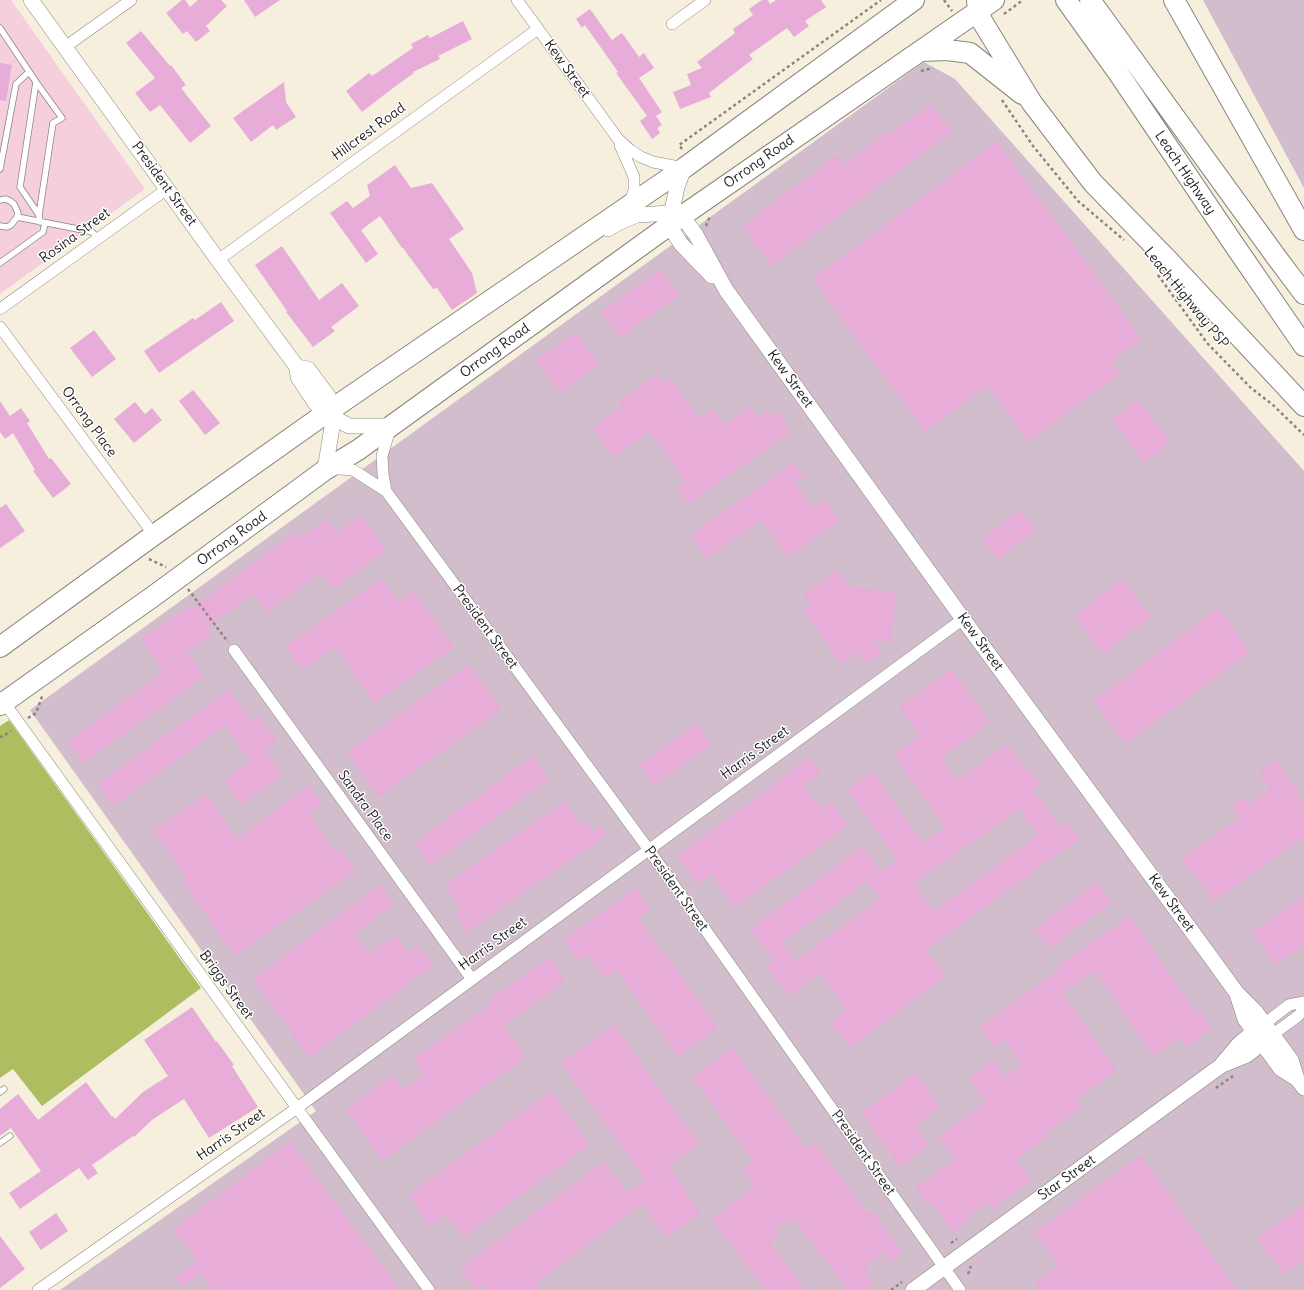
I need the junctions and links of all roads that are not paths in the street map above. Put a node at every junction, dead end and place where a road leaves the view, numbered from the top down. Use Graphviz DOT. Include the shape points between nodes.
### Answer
graph roads {
  1 [pos="31,0"];
  2 [pos="131,0"];
  3 [pos="517,0"];
  4 [pos="705,0"];
  5 [pos="914,0"];
  6 [pos="1066,0"];
  7 [pos="1090,0"];
  8 [pos="1174,0"];
  9 [pos="983,4"];
  10 [pos="893,9"];
  11 [pos="672,24"];
  12 [pos="0,28"];
  13 [pos="538,29"];
  14 [pos="65,47"];
  15 [pos="922,51"];
  16 [pos="29,72"];
  17 [pos="36,82"];
  18 [pos="1032,103"];
  19 [pos="618,139"];
  20 [pos="684,168"];
  21 [pos="0,169"];
  22 [pos="167,189"];
  23 [pos="0,199"];
  24 [pos="628,206"];
  25 [pos="38,215"];
  26 [pos="17,217"];
  27 [pos="674,218"];
  28 [pos="43,222"];
  29 [pos="0,226"];
  30 [pos="1304,230"];
  31 [pos="98,238"];
  32 [pos="218,260"];
  33 [pos="0,263"];
  34 [pos="524,278"];
  35 [pos="1304,294"];
  36 [pos="0,309"];
  37 [pos="0,327"];
  38 [pos="1304,346"];
  39 [pos="1304,406"];
  40 [pos="329,411"];
  41 [pos="391,426"];
  42 [pos="325,470"];
  43 [pos="386,491"];
  44 [pos="154,535"];
  45 [pos="963,619"];
  46 [pos="0,647"];
  47 [pos="234,650"];
  48 [pos="1,701"];
  49 [pos="649,850"];
  50 [pos="471,978"];
  51 [pos="1304,1002"];
  52 [pos="1304,1009"];
  53 [pos="1263,1033"];
  54 [pos="1300,1084"];
  55 [pos="296,1108"];
  56 [pos="10,1136"];
  57 [pos="0,1143"];
  58 [pos="944,1267"];
  59 [pos="38,1290"];
  60 [pos="430,1290"];
  61 [pos="913,1290"];
  62 [pos="960,1290"];
  1 -- 14 [label="street, President Street"];
  2 -- 14 [label="street"];
  3 -- 13 [label="street, Kew Street"];
  4 -- 11 [label="street"];
  5 -- 10 [label="highway"];
  6 -- 38 [label="highway, Leach Highway"];
  7 -- 35 [label="highway, Leach Highway"];
  8 -- 30 [label="highway"];
  9 -- 15 [label="highway, Orrong Road"];
  9 -- 18 [label="highway" via="982,21"];
  10 -- 20 [label="highway"];
  12 -- 16 [label="lane"];
  13 -- 19 [label="street, Kew Street"];
  13 -- 32 [label="street, Hillcrest Road"];
  14 -- 22 [label="street, President Street"];
  15 -- 18 [label="highway" via="947,50 970,53"];
  15 -- 27 [label="highway, Orrong Road"];
  16 -- 17 [label="lane"];
  16 -- 21 [label="lane" via="16,84"];
  17 -- 25 [label="lane" via="20,187"];
  17 -- 25 [label="lane" via="62,118 53,123"];
  18 -- 39 [label="highway" via="1093,183"];
  19 -- 20 [label="street, Kew Street" via="641,157"];
  19 -- 24 [label="street, Kew Street" via="634,177 634,190"];
  20 -- 24 [label="highway"];
  20 -- 27 [label="street" via="676,187"];
  22 -- 31 [label="street, Rosina Street"];
  22 -- 32 [label="street, President Street"];
  23 -- 26 [label="lane" via="14,204"];
  24 -- 34 [label="highway"];
  25 -- 28 [label="lane"];
  26 -- 28 [label="lane"];
  26 -- 29 [label="lane" via="12,225"];
  27 -- 34 [label="street" via="637,215 618,223"];
  27 -- 41 [label="highway, Orrong Road"];
  27 -- 45 [label="street, Kew Street" via="681,244 726,290"];
  28 -- 31 [label="lane" via="92,232"];
  28 -- 33 [label="lane" via="43,232"];
  31 -- 36 [label="street, Rosina Street"];
  32 -- 40 [label="street, President Street" via="297,367 298,377 316,404"];
  34 -- 40 [label="highway"];
  37 -- 44 [label="street, Orrong Place"];
  40 -- 41 [label="street, President Street" via="349,426"];
  40 -- 42 [label="street" via="332,427"];
  40 -- 44 [label="highway"];
  41 -- 42 [label="highway, Orrong Road"];
  41 -- 43 [label="street, President Street" via="382,456 382,474"];
  42 -- 43 [label="street, President Street" via="353,470"];
  42 -- 48 [label="highway, Orrong Road" via="180,585"];
  43 -- 49 [label="street, President Street"];
  44 -- 46 [label="highway"];
  45 -- 49 [label="street, Harris Street"];
  45 -- 53 [label="street, Kew Street" via="1236,992 1255,1011"];
  47 -- 50 [label="street, Sandra Place"];
  48 -- 55 [label="street, Briggs Street"];
  49 -- 50 [label="street, Harris Street"];
  49 -- 58 [label="street, President Street"];
  50 -- 55 [label="street, Harris Street"];
  51 -- 53 [label="street, Star Street" via="1289,1005"];
  52 -- 53 [label="street, Star Street" via="1298,1016"];
  53 -- 54 [label="street, Kew Street" via="1291,1060"];
  53 -- 58 [label="street, Star Street" via="1247,1055 1222,1065"];
  55 -- 59 [label="street, Harris Street"];
  55 -- 60 [label="street, Briggs Street"];
  56 -- 57 [label="lane"];
  58 -- 61 [label="street, Star Street"];
  58 -- 62 [label="street, President Street"];
}
